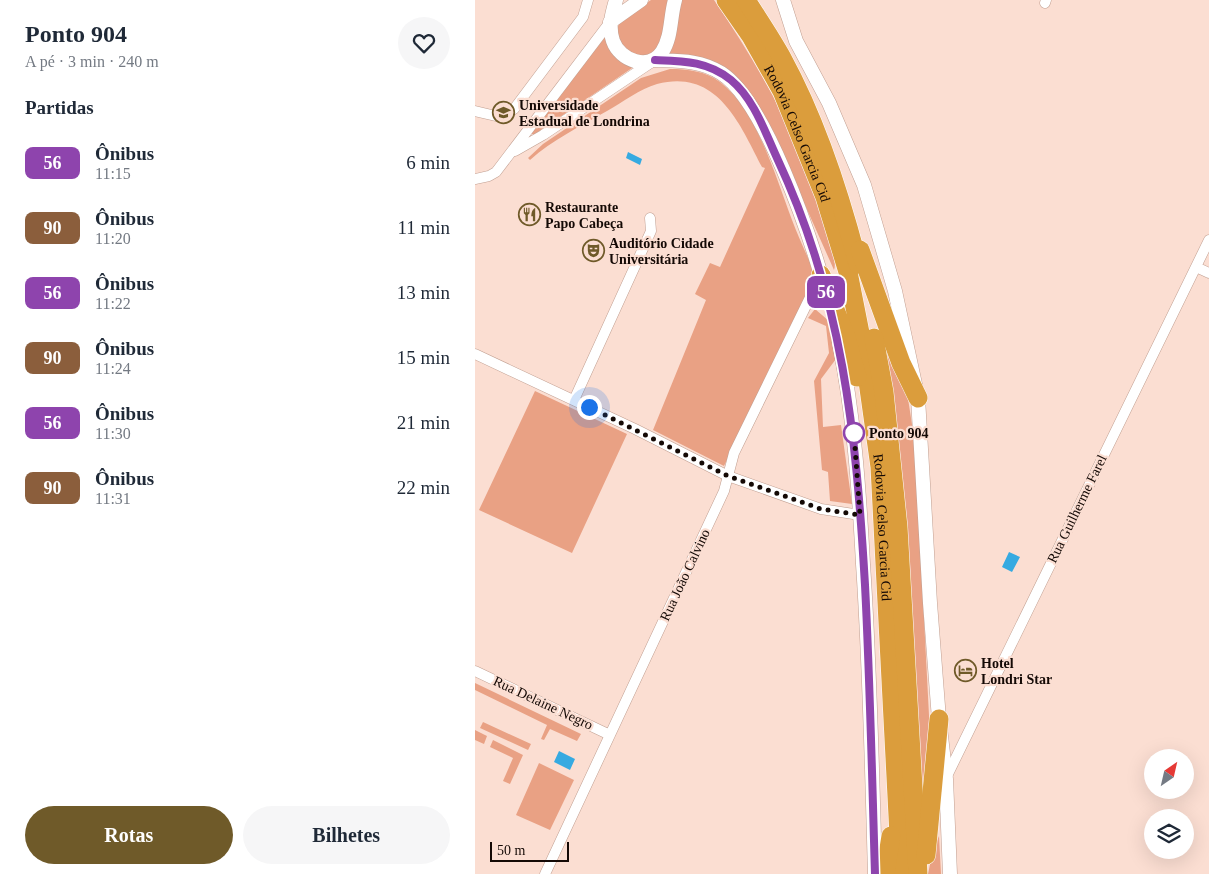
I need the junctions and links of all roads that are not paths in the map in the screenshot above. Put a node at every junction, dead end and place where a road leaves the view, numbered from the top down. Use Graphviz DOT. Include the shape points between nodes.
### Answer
graph roads {
  1 [pos="588,0"];
  2 [pos="616,0"];
  3 [pos="641,0"];
  4 [pos="675,0"];
  5 [pos="726,0"];
  6 [pos="746,0"];
  7 [pos="783,0"];
  8 [pos="610,22"];
  9 [pos="655,60"];
  10 [pos="475,111"];
  11 [pos="510,154"];
  12 [pos="475,179"];
  13 [pos="846,215"];
  14 [pos="650,218"];
  15 [pos="1209,240"];
  16 [pos="1196,267"];
  17 [pos="1209,274"];
  18 [pos="821,275"];
  19 [pos="475,354"];
  20 [pos="918,398"];
  21 [pos="573,400"];
  22 [pos="880,467"];
  23 [pos="728,476"];
  24 [pos="860,515"];
  25 [pos="475,671"];
  26 [pos="939,719"];
  27 [pos="610,734"];
  28 [pos="946,779"];
  29 [pos="897,795"];
  30 [pos="545,874"];
  31 [pos="875,874"];
  32 [pos="885,874"];
  33 [pos="901,874"];
  34 [pos="918,874"];
  35 [pos="924,874"];
  36 [pos="950,874"];
  1 -- 10 [label="street" via="580,22 514,109 500,117"];
  2 -- 8 [label="street"];
  3 -- 8 [label="street"];
  4 -- 9 [label="street" via="668,41"];
  5 -- 22 [label="highway, Rodovia Celso Garcia Cid" via="782,91 825,197 848,272 864,354"];
  6 -- 13 [label="highway, Rodovia Celso Garcia Cid" via="782,58 819,140"];
  7 -- 20 [label="street" via="796,42 829,103 864,185 895,291"];
  8 -- 9 [label="street, Rodovia Celso Garcia Cid" via="613,40 622,55 639,62"];
  8 -- 11 [label="street"];
  9 -- 11 [label="street"];
  9 -- 18 [label="street, Rodovia Celso Garcia Cid" via="708,66 732,81 744,94 785,175"];
  11 -- 12 [label="street" via="496,172"];
  13 -- 20 [label="highway" via="901,362"];
  13 -- 34 [label="highway, Rodovia Celso Garcia Cid" via="865,289 884,392 898,528"];
  14 -- 21 [label="street" via="651,231"];
  15 -- 16 [label="street, Rua Guilherme Farel"];
  16 -- 17 [label="street"];
  16 -- 28 [label="street, Rua Guilherme Farel"];
  18 -- 22 [label="highway" via="846,337"];
  18 -- 23 [label="street, Rua João Calvino" via="734,453"];
  18 -- 24 [label="street, Rodovia Celso Garcia Cid" via="844,366"];
  19 -- 21 [label="street"];
  20 -- 26 [label="street"];
  21 -- 23 [label="street"];
  22 -- 29 [label="highway, Rodovia Celso Garcia Cid"];
  23 -- 24 [label="street" via="821,509"];
  23 -- 27 [label="street, Rua João Calvino" via="724,491"];
  24 -- 31 [label="street, Rodovia Celso Garcia Cid" via="870,674"];
  25 -- 27 [label="street, Rua Delaine Negro"];
  26 -- 28 [label="street"];
  26 -- 35 [label="highway"];
  27 -- 30 [label="street, Rua João Calvino"];
  28 -- 36 [label="street"];
  29 -- 32 [label="highway"];
  29 -- 33 [label="highway, Rodovia Celso Garcia Cid"];
}
